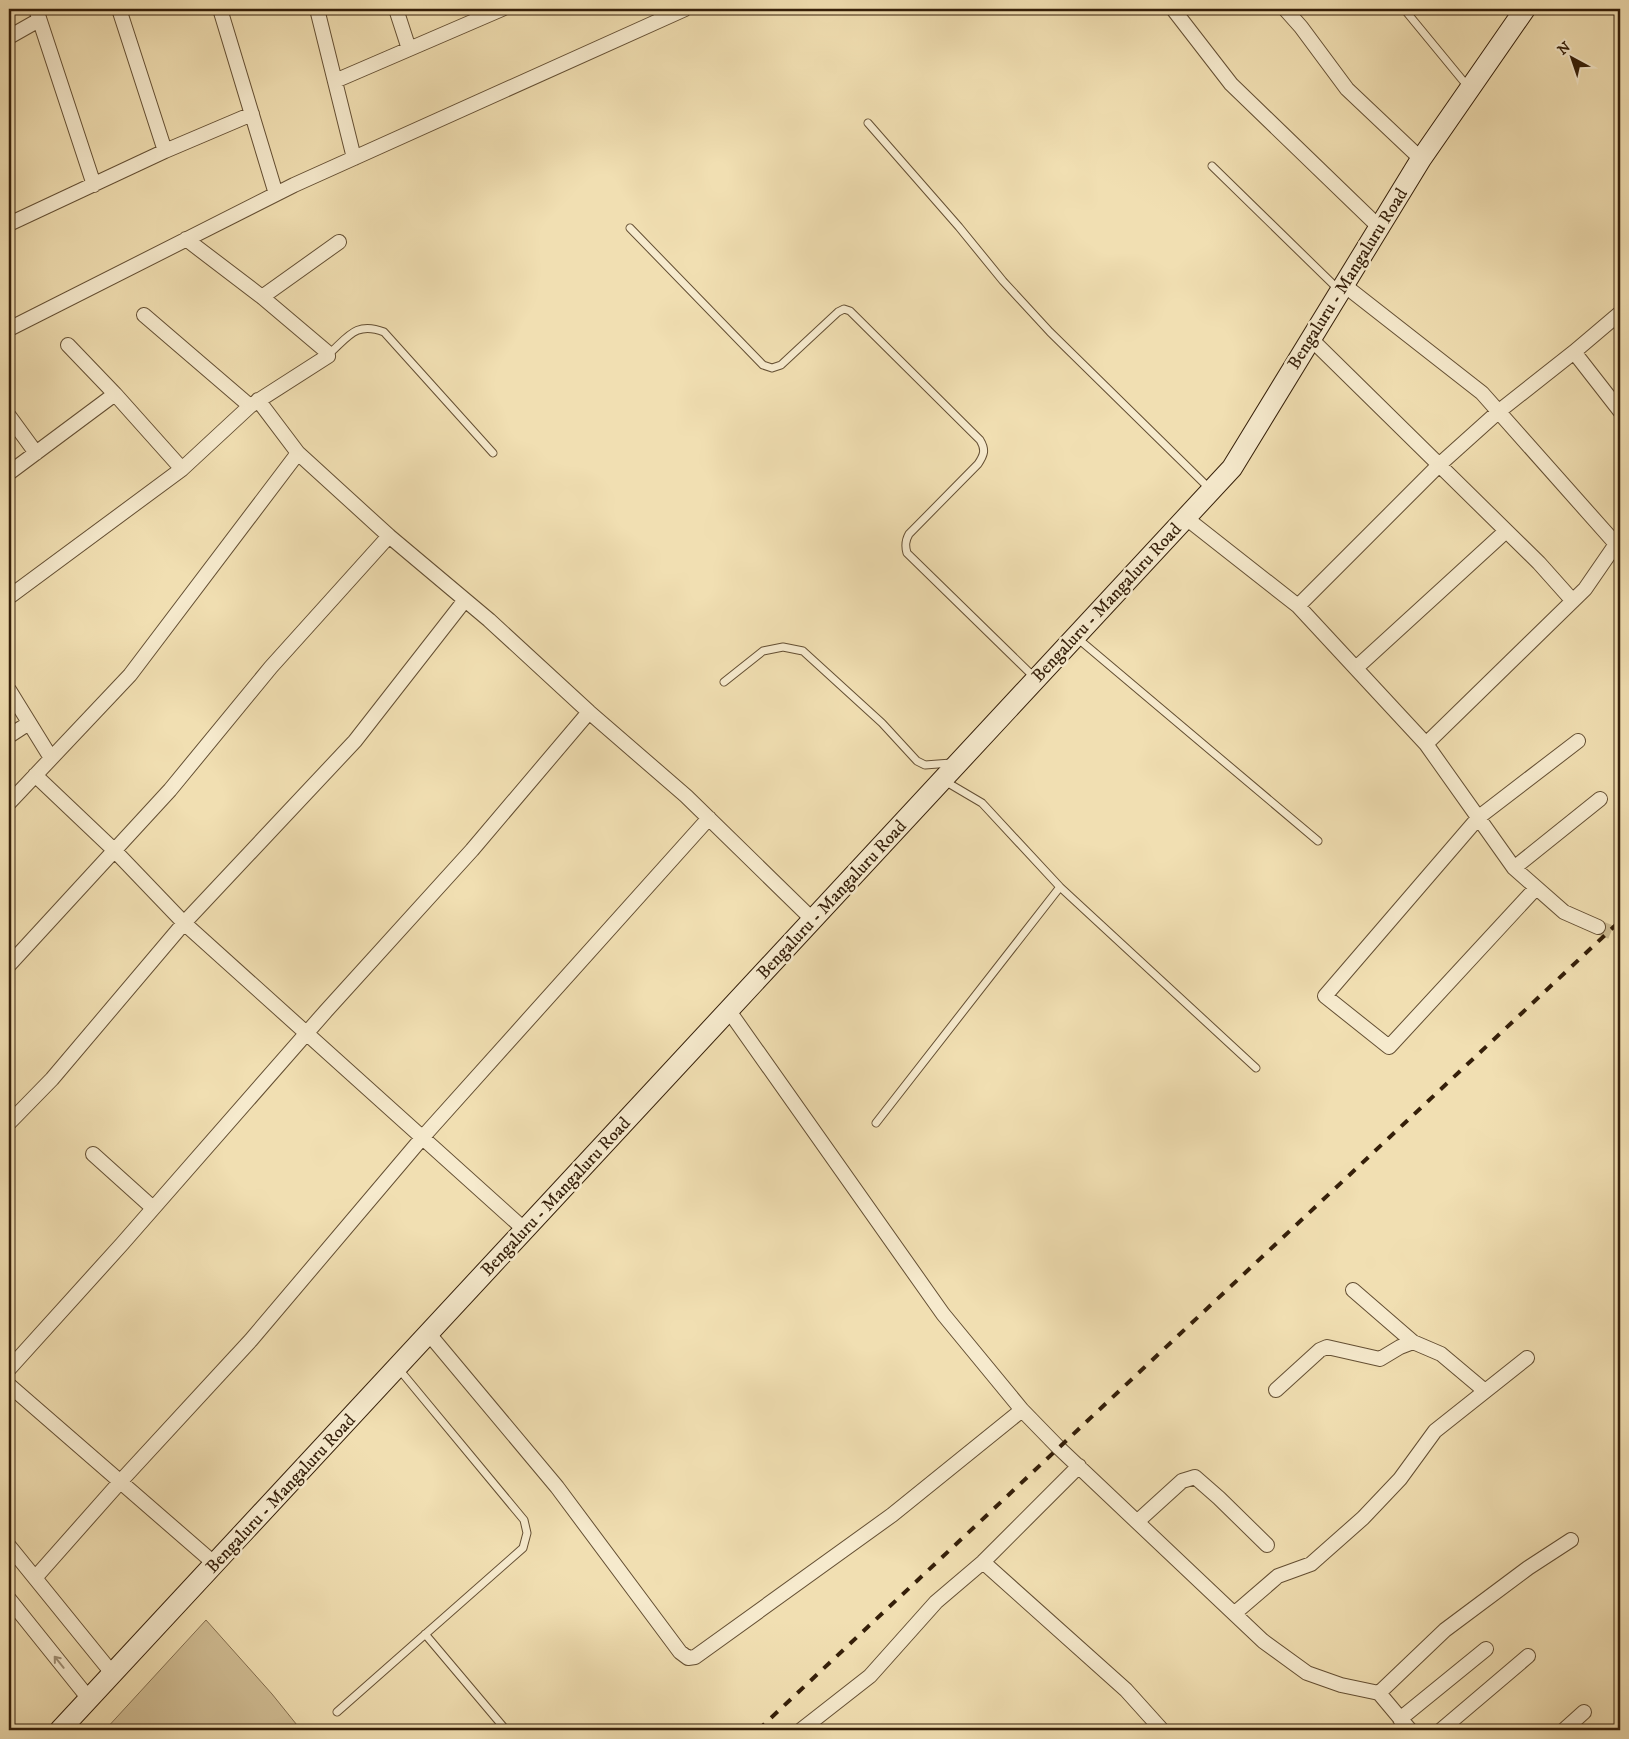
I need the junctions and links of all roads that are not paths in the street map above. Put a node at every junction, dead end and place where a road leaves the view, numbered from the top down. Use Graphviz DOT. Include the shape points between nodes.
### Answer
graph roads {
  1 [pos="119,9"];
  2 [pos="220,9"];
  3 [pos="317,9"];
  4 [pos="396,9"];
  5 [pos="502,9"];
  6 [pos="685,9"];
  7 [pos="1173,9"];
  8 [pos="1285,9"];
  9 [pos="1404,9"];
  10 [pos="1525,9"];
  11 [pos="38,14"];
  12 [pos="9,37"];
  13 [pos="409,49"];
  14 [pos="335,81"];
  15 [pos="1470,89"];
  16 [pos="252,114"];
  17 [pos="868,123"];
  18 [pos="165,151"];
  19 [pos="354,158"];
  20 [pos="1421,159"];
  21 [pos="1212,166"];
  22 [pos="94,185"];
  23 [pos="276,194"];
  24 [pos="9,224"];
  25 [pos="1380,227"];
  26 [pos="630,228"];
  27 [pos="186,239"];
  28 [pos="339,242"];
  29 [pos="1342,288"];
  30 [pos="262,297"];
  31 [pos="1620,312"];
  32 [pos="144,315"];
  33 [pos="9,329"];
  34 [pos="1311,339"];
  35 [pos="68,345"];
  36 [pos="1574,352"];
  37 [pos="329,354"];
  38 [pos="115,394"];
  39 [pos="254,403"];
  40 [pos="1620,411"];
  41 [pos="1498,412"];
  42 [pos="9,416"];
  43 [pos="36,453"];
  44 [pos="298,453"];
  45 [pos="493,453"];
  46 [pos="1439,465"];
  47 [pos="182,469"];
  48 [pos="9,473"];
  49 [pos="1211,490"];
  50 [pos="1186,518"];
  51 [pos="1506,530"];
  52 [pos="389,536"];
  53 [pos="9,597"];
  54 [pos="465,600"];
  55 [pos="1572,600"];
  56 [pos="1298,606"];
  57 [pos="1076,636"];
  58 [pos="1356,668"];
  59 [pos="1036,679"];
  60 [pos="724,682"];
  61 [pos="9,690"];
  62 [pos="589,712"];
  63 [pos="29,723"];
  64 [pos="9,736"];
  65 [pos="1578,741"];
  66 [pos="1426,744"];
  67 [pos="51,758"];
  68 [pos="959,762"];
  69 [pos="35,775"];
  70 [pos="942,780"];
  71 [pos="1600,799"];
  72 [pos="9,803"];
  73 [pos="1479,817"];
  74 [pos="709,818"];
  75 [pos="1318,841"];
  76 [pos="114,850"];
  77 [pos="1514,868"];
  78 [pos="1060,887"];
  79 [pos="1536,888"];
  80 [pos="813,920"];
  81 [pos="184,923"];
  82 [pos="1598,927"];
  83 [pos="9,965"];
  84 [pos="729,1010"];
  85 [pos="306,1033"];
  86 [pos="1256,1068"];
  87 [pos="9,1123"];
  88 [pos="876,1123"];
  89 [pos="422,1138"];
  90 [pos="93,1154"];
  91 [pos="153,1208"];
  92 [pos="525,1230"];
  93 [pos="1353,1290"];
  94 [pos="429,1334"];
  95 [pos="1413,1342"];
  96 [pos="1527,1358"];
  97 [pos="398,1368"];
  98 [pos="9,1369"];
  99 [pos="9,1385"];
  100 [pos="1276,1390"];
  101 [pos="1485,1391"];
  102 [pos="1022,1410"];
  103 [pos="1079,1466"];
  104 [pos="120,1482"];
  105 [pos="1138,1520"];
  106 [pos="1571,1540"];
  107 [pos="1267,1545"];
  108 [pos="9,1546"];
  109 [pos="984,1562"];
  110 [pos="216,1564"];
  111 [pos="35,1578"];
  112 [pos="9,1599"];
  113 [pos="1234,1613"];
  114 [pos="425,1634"];
  115 [pos="1486,1648"];
  116 [pos="1528,1656"];
  117 [pos="112,1673"];
  118 [pos="1379,1693"];
  119 [pos="90,1700"];
  120 [pos="337,1712"];
  121 [pos="1584,1712"];
  122 [pos="1400,1719"];
  123 [pos="60,1730"];
  124 [pos="506,1730"];
  125 [pos="801,1730"];
  126 [pos="1162,1730"];
  127 [pos="1410,1730"];
  128 [pos="1441,1730"];
  129 [pos="1564,1730"];
  1 -- 18 [label="street"];
  2 -- 16 [label="street"];
  3 -- 14 [label="street"];
  4 -- 13 [label="street"];
  5 -- 13 [label="street"];
  6 -- 19 [label="street"];
  7 -- 25 [label="street" via="1231,84"];
  8 -- 20 [label="street" via="1347,89"];
  9 -- 15 [label="lane"];
  10 -- 15 [label="street, Bengaluru - Mangaluru Road"];
  11 -- 12 [label="street"];
  11 -- 22 [label="street"];
  13 -- 14 [label="street"];
  14 -- 19 [label="street"];
  15 -- 20 [label="street, Bengaluru - Mangaluru Road"];
  16 -- 18 [label="street"];
  16 -- 23 [label="street"];
  17 -- 49 [label="lane" via="1050,332"];
  18 -- 22 [label="street"];
  19 -- 23 [label="street"];
  20 -- 25 [label="street, Bengaluru - Mangaluru Road"];
  21 -- 29 [label="lane"];
  22 -- 24 [label="street"];
  23 -- 27 [label="street"];
  25 -- 29 [label="street, Bengaluru - Mangaluru Road"];
  26 -- 59 [label="lane" via="762,365 772,368 781,365 838,312 850,310 980,440 984,454 978,464 909,534 905,546 907,553"];
  27 -- 30 [label="street"];
  27 -- 33 [label="street"];
  28 -- 30 [label="street"];
  29 -- 34 [label="street, Bengaluru - Mangaluru Road"];
  29 -- 41 [label="street" via="1482,393"];
  30 -- 37 [label="street"];
  31 -- 36 [label="street"];
  32 -- 39 [label="street"];
  34 -- 46 [label="street"];
  34 -- 49 [label="street, Bengaluru - Mangaluru Road" via="1232,468"];
  35 -- 38 [label="street"];
  36 -- 40 [label="street"];
  36 -- 41 [label="street"];
  37 -- 39 [label="street"];
  37 -- 45 [label="lane" via="362,328 384,332"];
  38 -- 43 [label="street"];
  38 -- 47 [label="street"];
  39 -- 44 [label="street"];
  39 -- 47 [label="street"];
  41 -- 46 [label="street"];
  41 -- 55 [label="street" via="1616,541"];
  42 -- 43 [label="street"];
  43 -- 48 [label="street"];
  44 -- 52 [label="street"];
  44 -- 67 [label="street" via="130,675"];
  46 -- 51 [label="street"];
  46 -- 56 [label="street"];
  47 -- 53 [label="street"];
  49 -- 50 [label="street, Bengaluru - Mangaluru Road"];
  50 -- 56 [label="street"];
  50 -- 57 [label="street, Bengaluru - Mangaluru Road"];
  51 -- 55 [label="street"];
  51 -- 58 [label="street"];
  52 -- 54 [label="street"];
  52 -- 76 [label="street" via="271,667 170,790"];
  54 -- 62 [label="street"];
  54 -- 81 [label="street" via="355,741"];
  55 -- 66 [label="street"];
  56 -- 58 [label="street"];
  57 -- 59 [label="street, Bengaluru - Mangaluru Road"];
  57 -- 75 [label="lane"];
  58 -- 66 [label="street"];
  59 -- 68 [label="street, Bengaluru - Mangaluru Road"];
  60 -- 68 [label="lane" via="763,651 783,647 803,651 882,723 917,762 925,765"];
  61 -- 63 [label="street"];
  62 -- 74 [label="street"];
  62 -- 85 [label="street" via="472,850"];
  63 -- 64 [label="street"];
  63 -- 67 [label="street"];
  65 -- 73 [label="street"];
  66 -- 73 [label="street"];
  67 -- 69 [label="street"];
  68 -- 70 [label="street, Bengaluru - Mangaluru Road"];
  69 -- 72 [label="street"];
  69 -- 76 [label="street"];
  70 -- 78 [label="lane" via="982,803"];
  70 -- 80 [label="street, Bengaluru - Mangaluru Road"];
  71 -- 77 [label="street"];
  73 -- 77 [label="street"];
  73 -- 79 [label="street" via="1325,996 1390,1047"];
  74 -- 80 [label="street"];
  74 -- 89 [label="street"];
  76 -- 81 [label="street"];
  76 -- 83 [label="street"];
  77 -- 79 [label="street"];
  78 -- 86 [label="lane"];
  78 -- 88 [label="lane"];
  79 -- 82 [label="street" via="1564,912"];
  80 -- 84 [label="street, Bengaluru - Mangaluru Road"];
  81 -- 85 [label="street"];
  81 -- 87 [label="street" via="52,1079"];
  84 -- 92 [label="street, Bengaluru - Mangaluru Road"];
  84 -- 102 [label="street" via="943,1314"];
  85 -- 89 [label="street"];
  85 -- 91 [label="street"];
  89 -- 92 [label="street"];
  89 -- 104 [label="street" via="251,1340"];
  90 -- 91 [label="street"];
  91 -- 98 [label="street"];
  92 -- 94 [label="street, Bengaluru - Mangaluru Road"];
  93 -- 95 [label="street"];
  94 -- 97 [label="street, Bengaluru - Mangaluru Road"];
  94 -- 102 [label="street" via="557,1487 680,1652 688,1658 892,1515"];
  95 -- 100 [label="street" via="1380,1359 1327,1347"];
  95 -- 101 [label="street" via="1441,1354"];
  96 -- 101 [label="street"];
  97 -- 110 [label="street, Bengaluru - Mangaluru Road"];
  97 -- 114 [label="lane" via="524,1520 527,1533 523,1548"];
  99 -- 104 [label="street"];
  101 -- 113 [label="street" via="1435,1431 1400,1478 1363,1518 1311,1564 1278,1576"];
  102 -- 103 [label="street"];
  103 -- 105 [label="street"];
  103 -- 109 [label="street"];
  104 -- 110 [label="street"];
  104 -- 111 [label="street"];
  105 -- 107 [label="street" via="1182,1481 1195,1477"];
  105 -- 113 [label="street"];
  106 -- 118 [label="street" via="1446,1630"];
  108 -- 111 [label="street"];
  109 -- 125 [label="street" via="936,1602 870,1676"];
  109 -- 126 [label="street" via="1126,1690"];
  110 -- 117 [label="street, Bengaluru - Mangaluru Road"];
  111 -- 117 [label="street"];
  119 -- 112 [label="street, one-way"];
  113 -- 118 [label="street" via="1264,1641 1307,1673"];
  114 -- 120 [label="lane"];
  114 -- 124 [label="lane"];
  115 -- 122 [label="street"];
  116 -- 128 [label="street"];
  117 -- 119 [label="street, Bengaluru - Mangaluru Road"];
  118 -- 122 [label="street"];
  119 -- 123 [label="street, Bengaluru - Mangaluru Road"];
  121 -- 129 [label="street"];
  122 -- 127 [label="street"];
}
